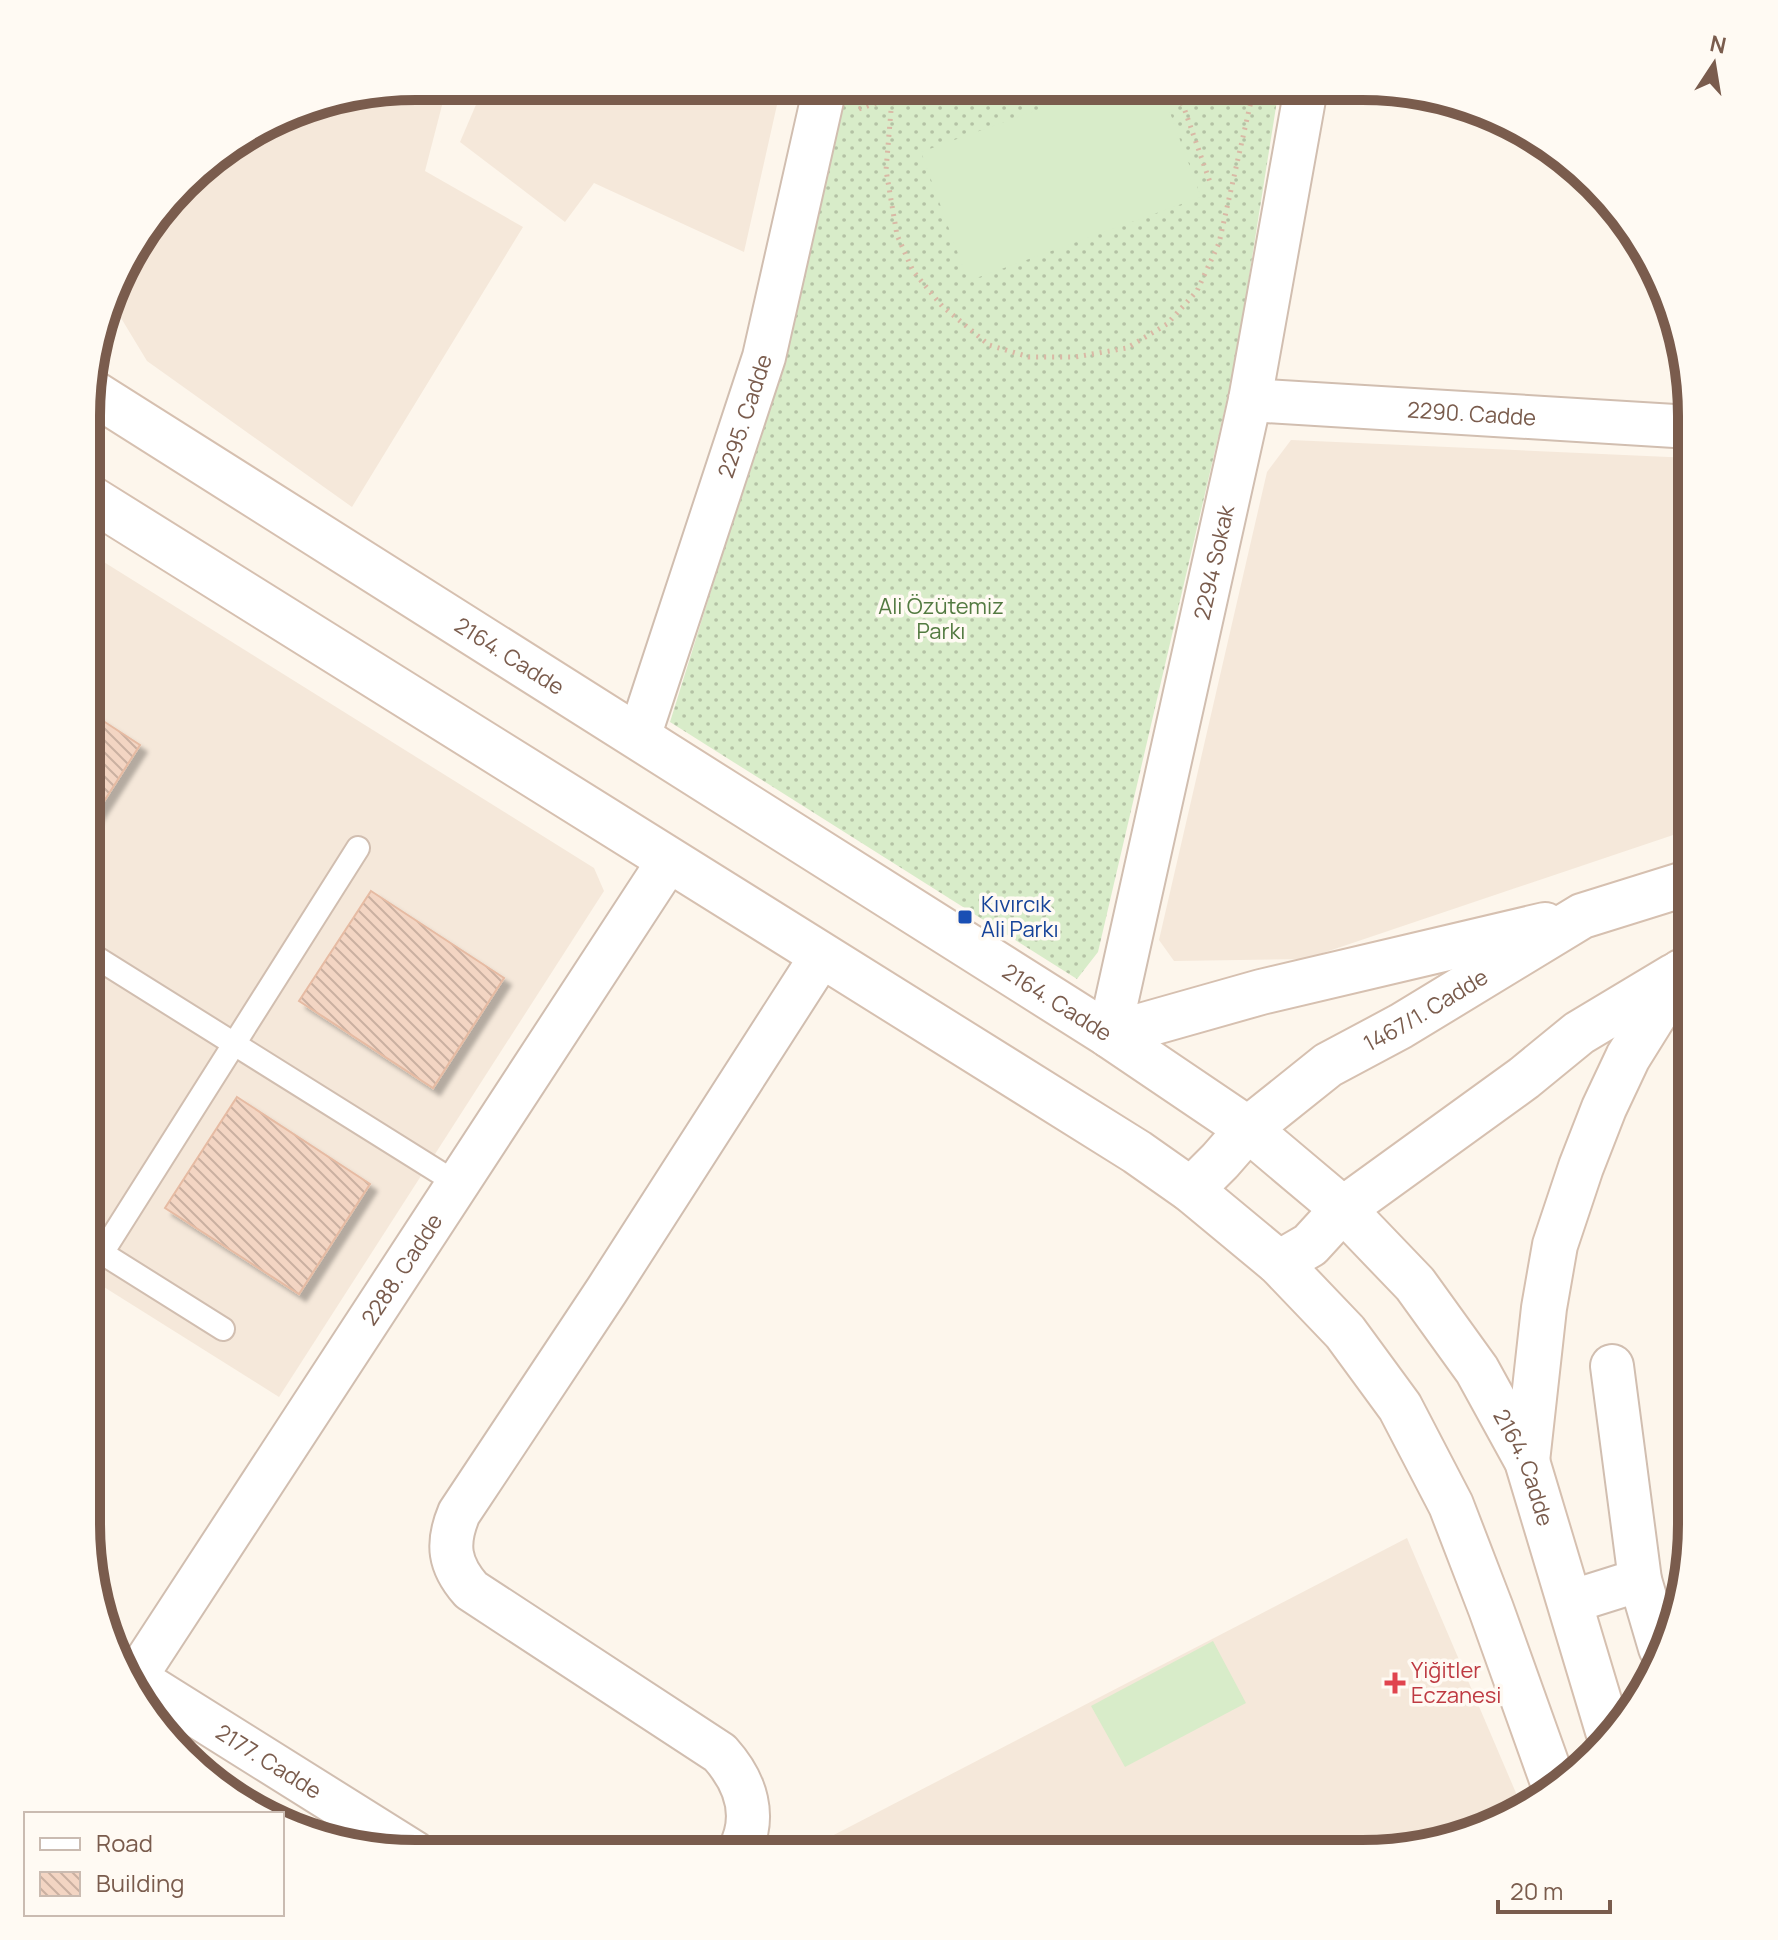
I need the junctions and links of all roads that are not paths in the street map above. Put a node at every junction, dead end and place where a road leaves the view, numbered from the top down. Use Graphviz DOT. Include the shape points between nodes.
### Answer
graph roads {
  1 [pos="1304,100"];
  2 [pos="820,105"];
  3 [pos="101,398"];
  4 [pos="1250,400"];
  5 [pos="1678,426"];
  6 [pos="100,504"];
  7 [pos="639,737"];
  8 [pos="358,848"];
  9 [pos="669,860"];
  10 [pos="1678,886"];
  11 [pos="1582,916"];
  12 [pos="822,955"];
  13 [pos="100,960"];
  14 [pos="1678,975"];
  15 [pos="1678,982"];
  16 [pos="1109,1035"];
  17 [pos="234,1044"];
  18 [pos="1248,1129"];
  19 [pos="458,1184"];
  20 [pos="1191,1190"];
  21 [pos="1343,1209"];
  22 [pos="1279,1263"];
  23 [pos="223,1329"];
  24 [pos="1612,1366"];
  25 [pos="1527,1461"];
  26 [pos="1640,1580"];
  27 [pos="1570,1602"];
  28 [pos="1657,1637"];
  29 [pos="134,1666"];
  30 [pos="142,1682"];
  31 [pos="1606,1725"];
  32 [pos="1551,1778"];
  33 [pos="392,1839"];
  34 [pos="743,1840"];
  1 -- 4 [label="street, 2294 Sokak"];
  2 -- 7 [label="street, 2295. Cadde" via="764,357"];
  3 -- 7 [label="main road, 2164. Cadde"];
  4 -- 5 [label="street, 2290. Cadde"];
  4 -- 16 [label="street, 2294 Sokak"];
  6 -- 9 [label="main road"];
  7 -- 16 [label="main road, 2164. Cadde"];
  8 -- 17 [label="lane"];
  9 -- 12 [label="main road"];
  9 -- 19 [label="street, 2288. Cadde"];
  10 -- 11 [label="main road, 1467/1. Cadde"];
  11 -- 16 [label="main road" via="1261,992"];
  11 -- 18 [label="main road, 1467/1. Cadde" via="1328,1065"];
  12 -- 20 [label="main road"];
  12 -- 34 [label="street" via="452,1529 453,1562 471,1590 720,1753 743,1786 748,1807"];
  13 -- 17 [label="lane"];
  14 -- 21 [label="main road" via="1579,1033"];
  15 -- 25 [label="main road" via="1628,1057 1604,1108 1555,1245"];
  16 -- 18 [label="main road, 2164. Cadde"];
  17 -- 19 [label="lane"];
  17 -- 23 [label="lane" via="102,1253"];
  18 -- 20 [label="main road, 1467/1. Cadde"];
  18 -- 21 [label="main road, 2164. Cadde"];
  19 -- 29 [label="street, 2288. Cadde"];
  20 -- 22 [label="main road"];
  21 -- 22 [label="main road" via="1310,1245"];
  21 -- 25 [label="main road, 2164. Cadde" via="1415,1284 1477,1370"];
  22 -- 32 [label="main road" via="1345,1332 1400,1407 1451,1505"];
  24 -- 26 [label="street"];
  25 -- 27 [label="main road, 2164. Cadde"];
  26 -- 27 [label="street"];
  26 -- 28 [label="street"];
  27 -- 31 [label="main road, 2164. Cadde"];
  30 -- 33 [label="street, 2177. Cadde"];
}
